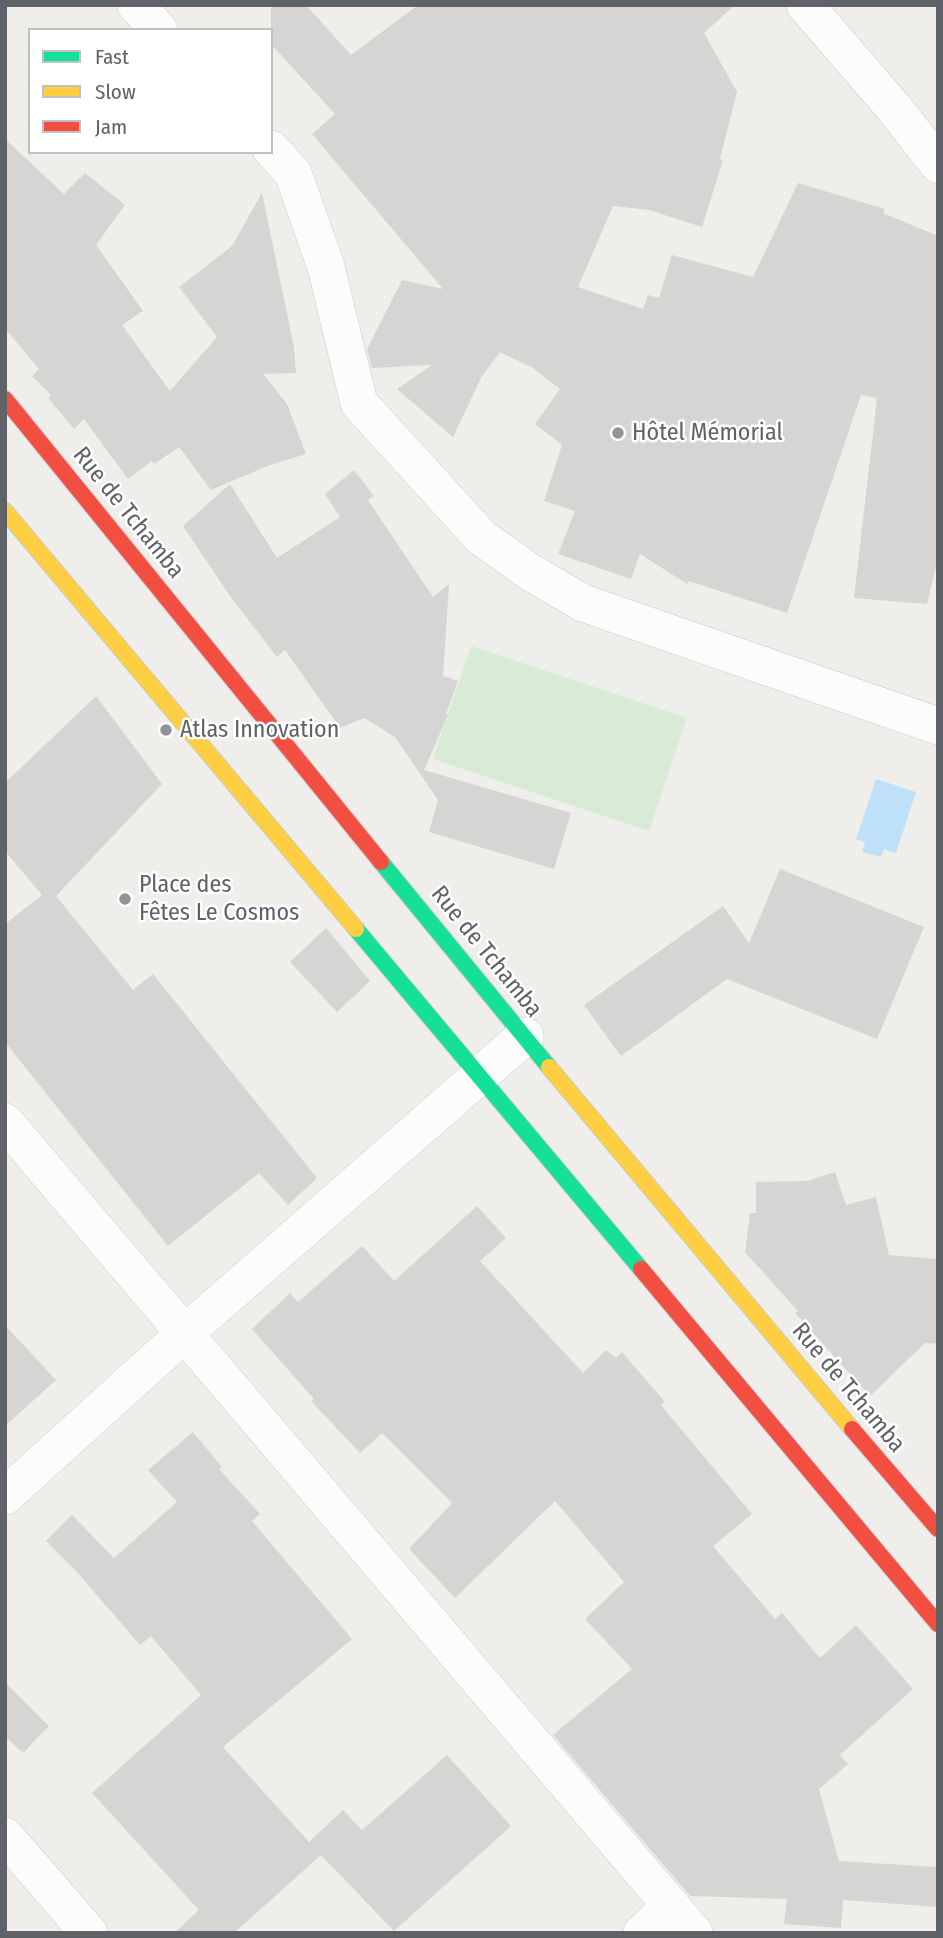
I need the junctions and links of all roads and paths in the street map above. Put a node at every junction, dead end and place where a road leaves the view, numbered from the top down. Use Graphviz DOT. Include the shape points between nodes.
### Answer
graph roads {
  1 [pos="136,5"];
  2 [pos="805,5"];
  3 [pos="157,28"];
  4 [pos="273,151"];
  5 [pos="938,164"];
  6 [pos="5,399"];
  7 [pos="5,511"];
  8 [pos="938,726"];
  9 [pos="525,1036"];
  10 [pos="479,1075"];
  11 [pos="5,1122"];
  12 [pos="184,1334"];
  13 [pos="5,1496"];
  14 [pos="938,1529"];
  15 [pos="938,1624"];
  16 [pos="5,1836"];
  17 [pos="682,1919"];
  18 [pos="89,1933"];
  19 [pos="642,1933"];
  1 -- 3 [label="street"];
  2 -- 5 [label="street"];
  4 -- 8 [label="street" via="293,173 322,255 359,403 481,537 583,603"];
  6 -- 9 [label="street, Rue de Tchamba"];
  7 -- 10 [label="street"];
  9 -- 10 [label="street"];
  9 -- 14 [label="street, Rue de Tchamba"];
  10 -- 12 [label="street"];
  10 -- 15 [label="street"];
  11 -- 12 [label="street"];
  12 -- 13 [label="street"];
  12 -- 17 [label="street"];
  16 -- 18 [label="street"];
  17 -- 19 [label="street"];
}
